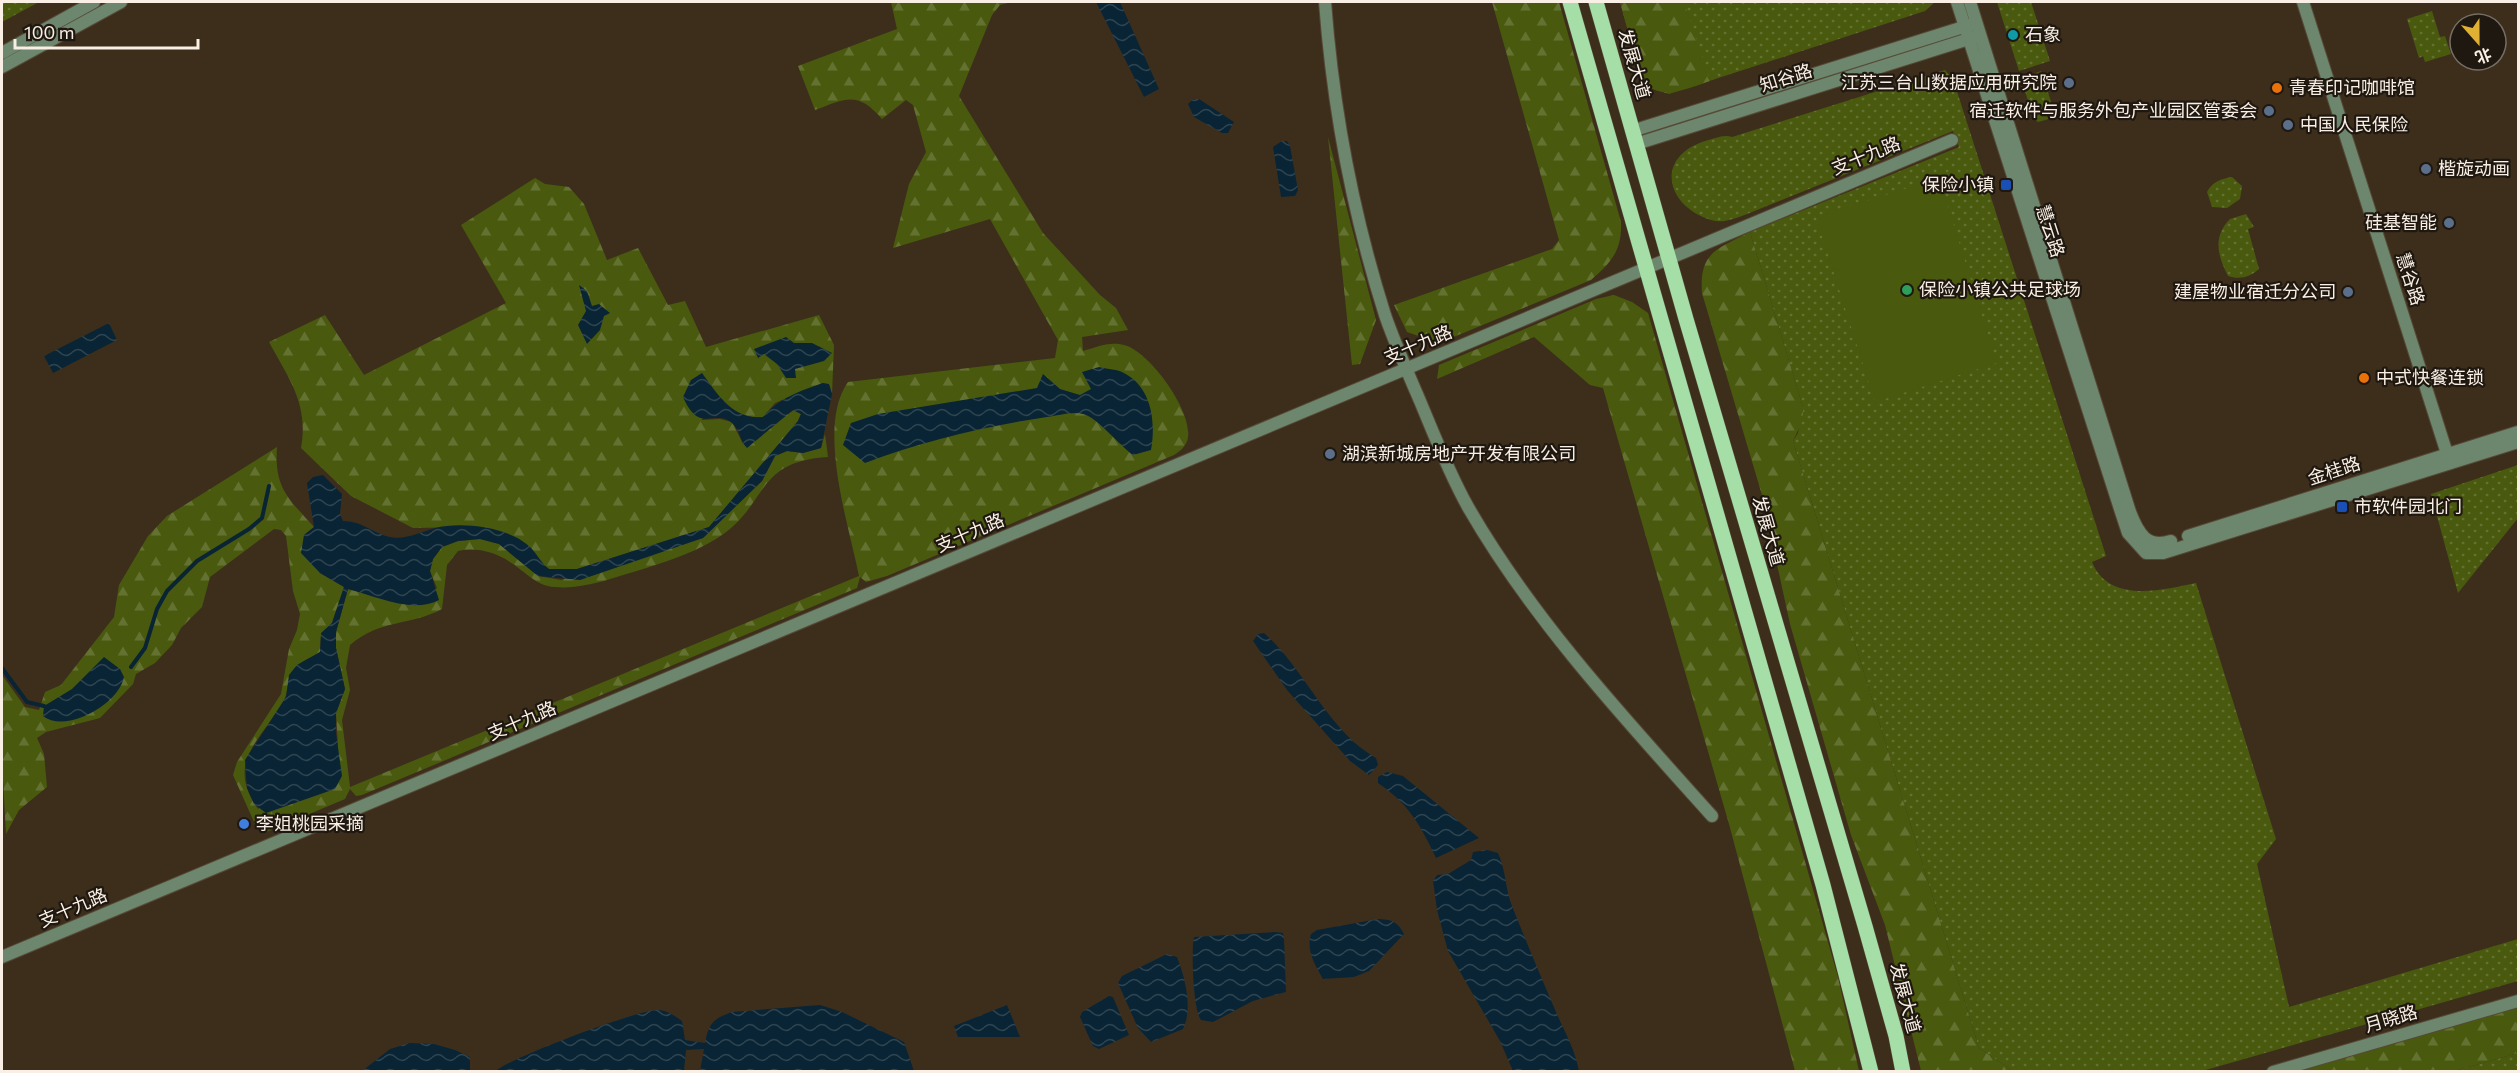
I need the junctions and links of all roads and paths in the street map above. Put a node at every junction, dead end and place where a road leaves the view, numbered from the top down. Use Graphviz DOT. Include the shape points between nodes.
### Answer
graph roads {
  1 [pos="94,2"];
  2 [pos="121,2"];
  3 [pos="1325,2"];
  4 [pos="1570,2"];
  5 [pos="1596,2"];
  6 [pos="1957,2"];
  7 [pos="1970,2"];
  8 [pos="2303,2"];
  9 [pos="1979,29"];
  10 [pos="1966,33"];
  11 [pos="2,52"];
  12 [pos="2,67"];
  13 [pos="1634,138"];
  14 [pos="1952,140"];
  15 [pos="1668,259"];
  16 [pos="1646,268"];
  17 [pos="1407,369"];
  18 [pos="2518,432"];
  19 [pos="2518,442"];
  20 [pos="2449,459"];
  21 [pos="2161,549"];
  22 [pos="1712,816"];
  23 [pos="2,957"];
  24 [pos="2518,1001"];
  25 [pos="1871,1071"];
  26 [pos="1903,1071"];
  27 [pos="2273,1071"];
  1 -- 11 [label="street"];
  2 -- 12 [label="street"];
  3 -- 17 [label="street" via="1356,214 1386,317"];
  4 -- 16 [label="main road"];
  5 -- 13 [label="main road, 发展大道"];
  6 -- 10 [label="street, 慧云路"];
  7 -- 9 [label="street, 慧云路"];
  8 -- 20 [label="street, 慧谷路"];
  9 -- 10 [label="street, 知谷路"];
  9 -- 21 [label="street, 慧云路" via="2130,512 2137,530"];
  10 -- 13 [label="street, 知谷路"];
  10 -- 21 [label="street, 慧云路" via="2128,532 2146,553"];
  13 -- 15 [label="main road, 发展大道"];
  14 -- 15 [label="street, 支十九路"];
  15 -- 16 [label="street, 支十九路"];
  15 -- 26 [label="main road, 发展大道" via="1865,926"];
  16 -- 17 [label="street, 支十九路"];
  16 -- 25 [label="main road" via="1823,885"];
  17 -- 22 [label="street" via="1440,449 1490,542 1592,678"];
  17 -- 23 [label="street, 支十九路"];
  18 -- 20 [label="street, 金桂路"];
  19 -- 20 [label="street, 金桂路"];
  20 -- 21 [label="street, 金桂路"];
  24 -- 27 [label="street, 月晓路"];
}
